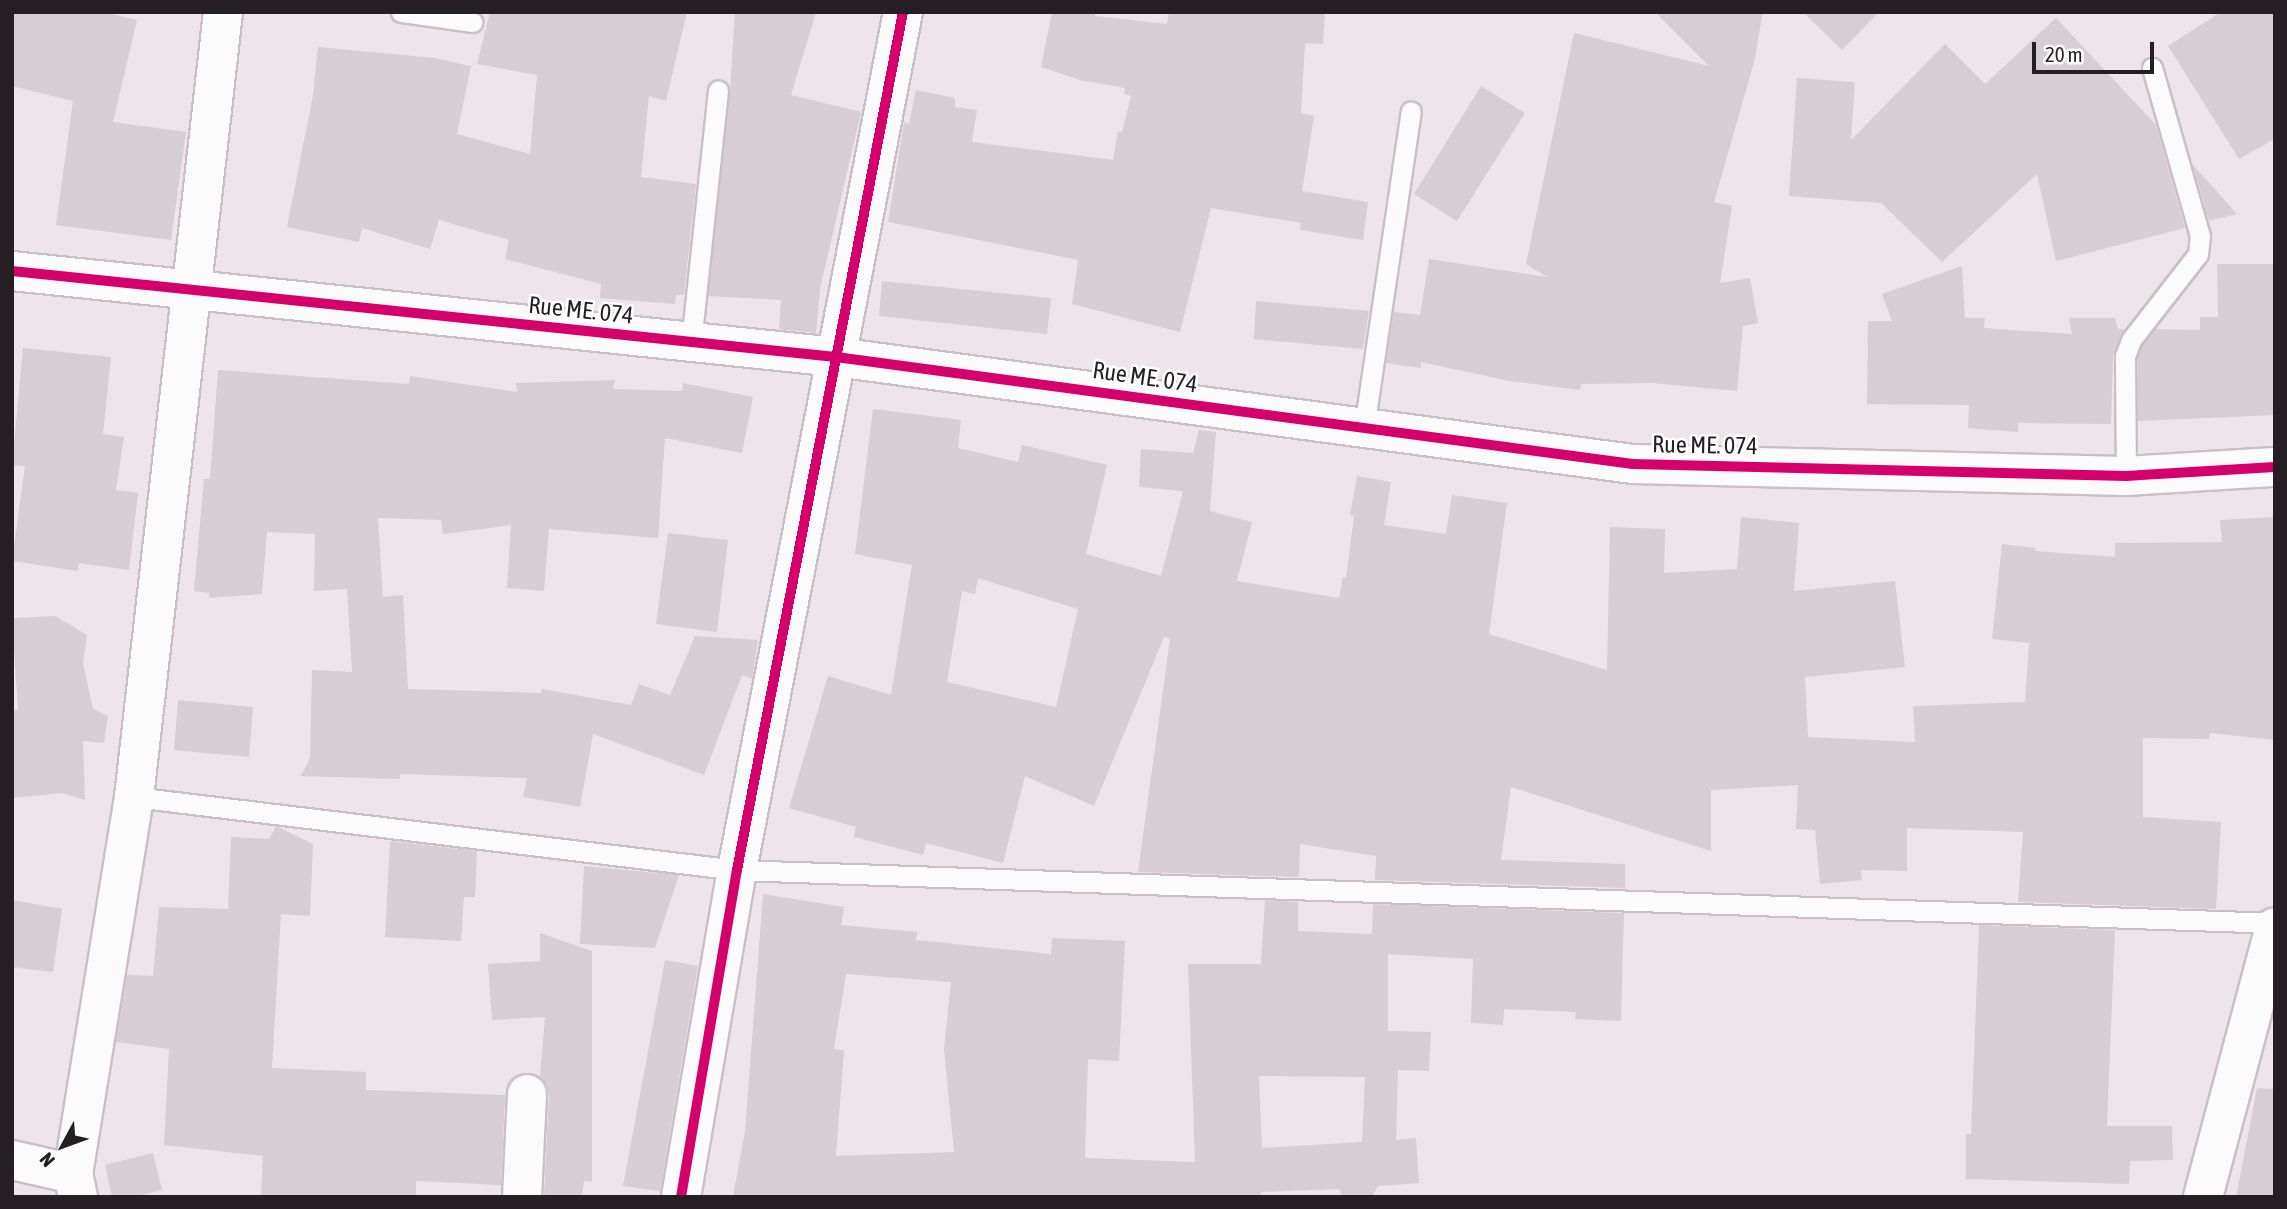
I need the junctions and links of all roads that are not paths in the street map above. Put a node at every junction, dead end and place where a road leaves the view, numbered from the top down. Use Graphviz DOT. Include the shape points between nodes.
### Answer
graph roads {
  1 [pos="223,12"];
  2 [pos="401,12"];
  3 [pos="903,12"];
  4 [pos="472,22"];
  5 [pos="2152,68"];
  6 [pos="718,90"];
  7 [pos="1411,111"];
  8 [pos="12,271"];
  9 [pos="192,292"];
  10 [pos="691,342"];
  11 [pos="836,357"];
  12 [pos="1363,428"];
  13 [pos="2275,467"];
  14 [pos="2126,476"];
  15 [pos="134,797"];
  16 [pos="737,870"];
  17 [pos="2275,925"];
  18 [pos="527,1094"];
  19 [pos="12,1160"];
  20 [pos="76,1185"];
  21 [pos="522,1197"];
  22 [pos="681,1197"];
  23 [pos="2203,1197"];
  1 -- 9 [label="street"];
  2 -- 4 [label="lane"];
  3 -- 11 [label="street"];
  5 -- 14 [label="lane" via="2200,236 2198,254 2131,340 2125,356"];
  6 -- 10 [label="lane"];
  7 -- 12 [label="lane"];
  8 -- 9 [label="street, Rue ME. 074"];
  9 -- 10 [label="street, Rue ME. 074"];
  9 -- 15 [label="street"];
  10 -- 11 [label="street, Rue ME. 074"];
  11 -- 12 [label="street, Rue ME. 074"];
  11 -- 16 [label="street"];
  12 -- 14 [label="street, Rue ME. 074" via="1633,464"];
  13 -- 14 [label="street, Rue ME. 074"];
  15 -- 16 [label="lane"];
  15 -- 20 [label="street"];
  16 -- 17 [label="lane"];
  16 -- 22 [label="street"];
  17 -- 23 [label="street"];
  18 -- 21 [label="street"];
  19 -- 20 [label="street"];
}
